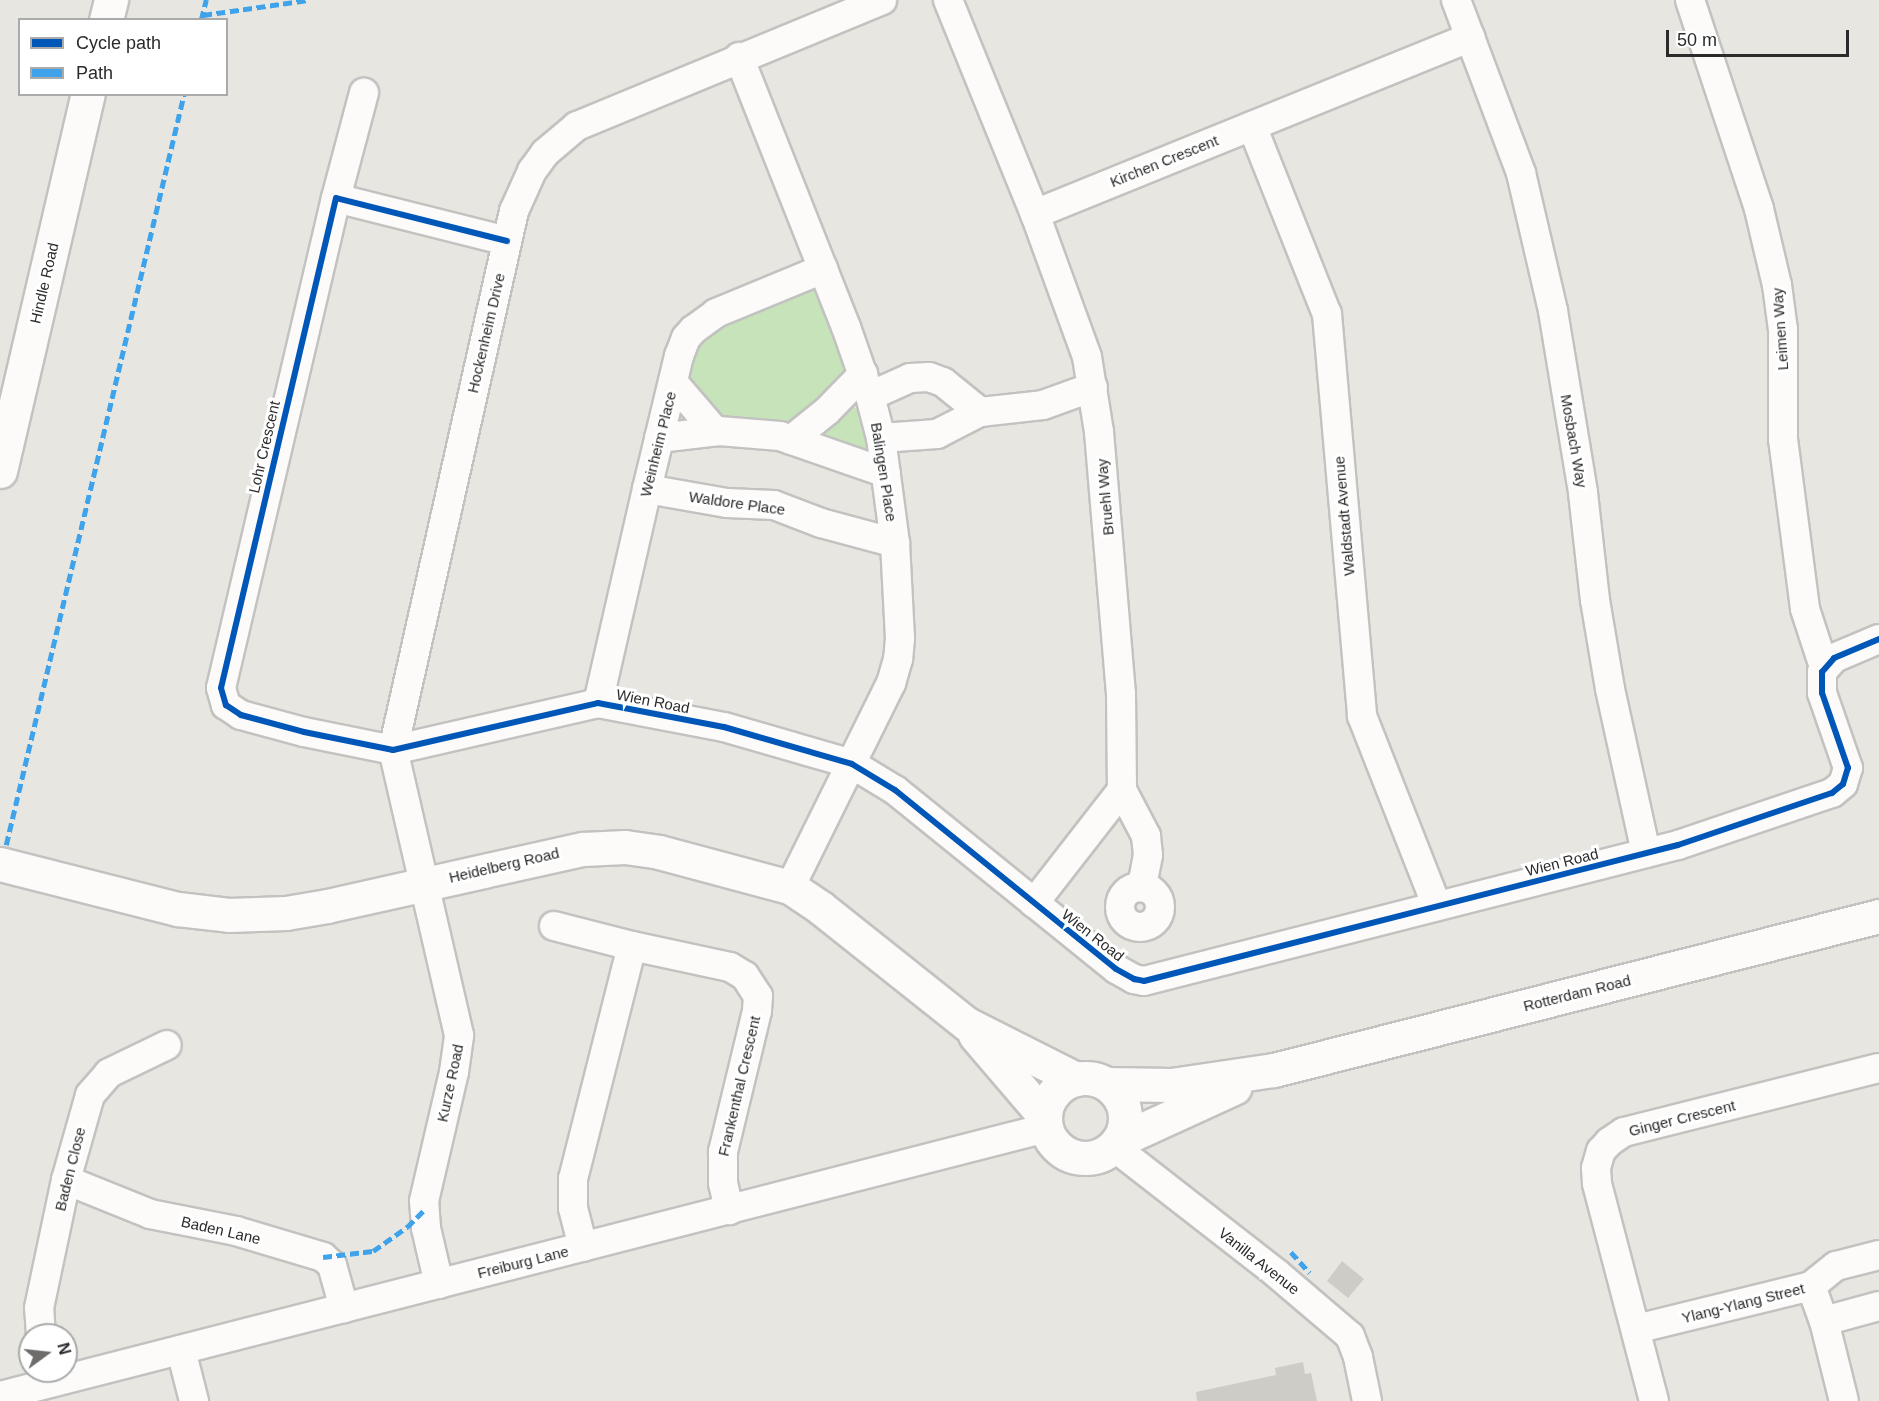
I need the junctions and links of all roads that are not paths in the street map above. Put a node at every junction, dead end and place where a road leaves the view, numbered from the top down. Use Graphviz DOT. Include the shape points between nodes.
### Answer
graph roads {
  1 [pos="111,0"];
  2 [pos="882,0"];
  3 [pos="948,0"];
  4 [pos="1456,0"];
  5 [pos="1690,0"];
  6 [pos="106,18"];
  7 [pos="1470,37"];
  8 [pos="739,57"];
  9 [pos="364,93"];
  10 [pos="88,96"];
  11 [pos="1252,126"];
  12 [pos="336,198"];
  13 [pos="1035,214"];
  14 [pos="507,241"];
  15 [pos="823,269"];
  16 [pos="673,382"];
  17 [pos="867,385"];
  18 [pos="1093,387"];
  19 [pos="980,412"];
  20 [pos="715,431"];
  21 [pos="659,438"];
  22 [pos="881,438"];
  23 [pos="791,440"];
  24 [pos="0,471"];
  25 [pos="886,473"];
  26 [pos="647,489"];
  27 [pos="895,543"];
  28 [pos="1879,639"];
  29 [pos="1824,667"];
  30 [pos="598,703"];
  31 [pos="393,750"];
  32 [pos="852,764"];
  33 [pos="1122,790"];
  34 [pos="1646,853"];
  35 [pos="0,864"];
  36 [pos="423,883"];
  37 [pos="790,887"];
  38 [pos="1142,887"];
  39 [pos="1034,903"];
  40 [pos="1437,906"];
  41 [pos="1879,916"];
  42 [pos="554,926"];
  43 [pos="632,946"];
  44 [pos="967,1024"];
  45 [pos="167,1045"];
  46 [pos="1879,1068"];
  47 [pos="1274,1070"];
  48 [pos="1092,1081"];
  49 [pos="1046,1123"];
  50 [pos="1116,1144"];
  51 [pos="66,1180"];
  52 [pos="729,1210"];
  53 [pos="583,1247"];
  54 [pos="1879,1255"];
  55 [pos="439,1284"];
  56 [pos="1811,1286"];
  57 [pos="1879,1306"];
  58 [pos="344,1308"];
  59 [pos="1824,1321"];
  60 [pos="40,1323"];
  61 [pos="1636,1329"];
  62 [pos="181,1350"];
  63 [pos="78,1371"];
  64 [pos="34,1383"];
  65 [pos="0,1396"];
  66 [pos="194,1401"];
  67 [pos="1367,1401"];
  68 [pos="1654,1401"];
  69 [pos="1844,1401"];
  1 -- 6 [label="street"];
  2 -- 8 [label="street, Hockenheim Drive"];
  3 -- 13 [label="street"];
  4 -- 7 [label="street"];
  5 -- 29 [label="street, Leimen Way" via="1759,209 1777,285 1783,330 1783,439 1805,609"];
  7 -- 11 [label="street, Kirchen Crescent"];
  7 -- 34 [label="street, Mosbach Way" via="1521,173 1552,311 1583,493 1610,689"];
  8 -- 14 [label="street, Hockenheim Drive" via="596,116 560,138 521,190"];
  8 -- 15 [label="street, Balingen Place"];
  9 -- 12 [label="street, Lohr Crescent"];
  10 -- 24 [label="street, Hindle Road"];
  11 -- 13 [label="street, Kirchen Crescent"];
  11 -- 40 [label="street, Waldstadt Avenue" via="1327,314 1362,716"];
  12 -- 14 [label="street"];
  12 -- 31 [label="street, Lohr Crescent" via="221,688 226,705 241,715"];
  13 -- 18 [label="street, Bruehl Way" via="1084,343"];
  14 -- 31 [label="street, Hockenheim Drive"];
  15 -- 16 [label="street, Weinheim Place" via="708,317 686,338"];
  15 -- 17 [label="street, Balingen Place"];
  16 -- 20 [label="street"];
  16 -- 21 [label="street, Weinheim Place"];
  17 -- 19 [label="street" via="928,377 943,382"];
  17 -- 22 [label="street, Balingen Place"];
  17 -- 23 [label="street"];
  18 -- 19 [label="street" via="1043,405"];
  18 -- 33 [label="street, Bruehl Way" via="1121,694"];
  19 -- 22 [label="street" via="937,434"];
  20 -- 21 [label="street"];
  20 -- 23 [label="street"];
  21 -- 26 [label="street, Weinheim Place"];
  22 -- 25 [label="street, Balingen Place"];
  23 -- 25 [label="street"];
  25 -- 27 [label="street, Balingen Place"];
  26 -- 27 [label="street, Waldore Place" via="727,503 774,505 821,523"];
  26 -- 30 [label="street, Weinheim Place"];
  27 -- 32 [label="street, Balingen Place" via="898,659 891,683"];
  28 -- 29 [label="street" via="1834,658"];
  29 -- 34 [label="street, Wien Road" via="1820,686 1846,756 1848,774 1843,784 1832,794 1815,800"];
  30 -- 31 [label="street, Wien Road"];
  30 -- 32 [label="street, Wien Road" via="724,727"];
  31 -- 36 [label="street, Hockenheim Drive"];
  32 -- 37 [label="street, Balingen Place"];
  32 -- 39 [label="street, Wien Road" via="895,790"];
  33 -- 38 [label="street, Bruehl Way" via="1146,836 1148,855"];
  33 -- 39 [label="street"];
  34 -- 40 [label="street, Wien Road"];
  35 -- 36 [label="street, Heidelberg Road" via="178,909 229,915 286,913"];
  36 -- 37 [label="street, Heidelberg Road" via="550,854 626,847"];
  36 -- 55 [label="street, Kurze Road" via="459,1035 424,1201"];
  37 -- 44 [label="street, Heidelberg Road"];
  39 -- 40 [label="street, Wien Road" via="1116,969 1144,981"];
  41 -- 47 [label="street, Rotterdam Road"];
  42 -- 43 [label="street, Frankenthal Crescent"];
  43 -- 52 [label="street, Frankenthal Crescent" via="730,967 745,976 758,996 725,1141 722,1173"];
  43 -- 53 [label="street" via="573,1179 573,1208"];
  44 -- 48 [label="street, Heidelberg Road"];
  44 -- 49 [label="street, Heidelberg Road"];
  45 -- 51 [label="street, Baden Close" via="121,1065 98,1083 84,1111"];
  46 -- 61 [label="street, Ginger Crescent" via="1624,1132 1609,1142 1597,1158 1597,1182"];
  47 -- 48 [label="street, Rotterdam Road" via="1172,1085"];
  47 -- 50 [label="street, Rotterdam Road"];
  48 -- 49 [label="street" via="1054,1092"];
  48 -- 50 [label="street" via="1121,1100 1125,1121"];
  49 -- 50 [label="street" via="1060,1149 1077,1157 1096,1156"];
  49 -- 52 [label="street, Freiburg Lane"];
  50 -- 67 [label="street, Vanilla Avenue" via="1350,1336 1357,1350"];
  51 -- 58 [label="street, Baden Lane" via="150,1214 236,1231 323,1257 332,1265"];
  51 -- 60 [label="street, Baden Close" via="39,1308"];
  52 -- 53 [label="street, Freiburg Lane"];
  53 -- 55 [label="street, Freiburg Lane"];
  54 -- 56 [label="street, Ylang-Ylang Street" via="1836,1266"];
  55 -- 58 [label="street, Freiburg Lane"];
  56 -- 59 [label="street"];
  56 -- 61 [label="street, Ylang-Ylang Street"];
  57 -- 59 [label="street"];
  58 -- 62 [label="street, Freiburg Lane"];
  59 -- 69 [label="street"];
  61 -- 68 [label="street, Ginger Crescent"];
  62 -- 63 [label="street, Freiburg Lane"];
  62 -- 66 [label="street"];
  64 -- 65 [label="street, Freiburg Lane"];
}
